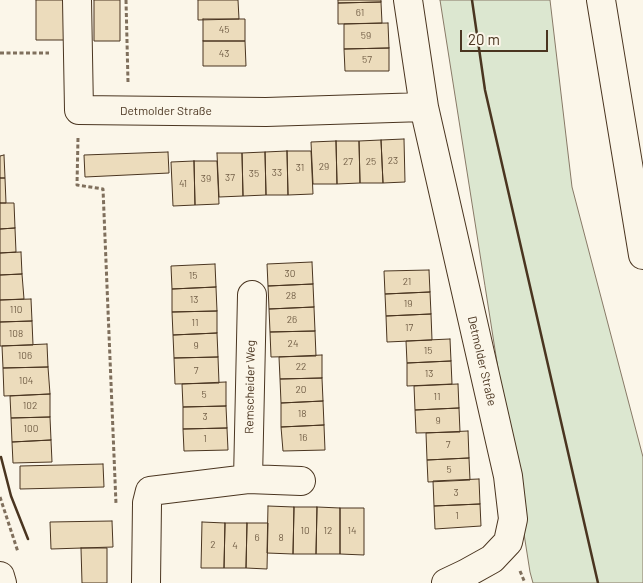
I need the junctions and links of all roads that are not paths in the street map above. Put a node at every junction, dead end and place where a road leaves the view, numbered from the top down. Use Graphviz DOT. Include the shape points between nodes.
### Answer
graph roads {
  1 [pos="77,0"];
  2 [pos="408,0"];
  3 [pos="600,0"];
  4 [pos="424,107"];
  5 [pos="643,255"];
  6 [pos="252,294"];
  7 [pos="248,479"];
  8 [pos="301,481"];
  9 [pos="0,576"];
  10 [pos="2,583"];
  11 [pos="146,583"];
  12 [pos="446,583"];
  1 -- 4 [label="main road, Detmolder Straße" via="79,110 266,112"];
  2 -- 4 [label="main road, Detmolder Straße"];
  3 -- 5 [label="main road"];
  4 -- 12 [label="main road, Detmolder Straße" via="508,476 514,519 508,542 492,559"];
  6 -- 7 [label="main road, Remscheider Weg"];
  7 -- 8 [label="main road"];
  7 -- 11 [label="main road" via="150,491"];
  9 -- 10 [label="main road"];
}
